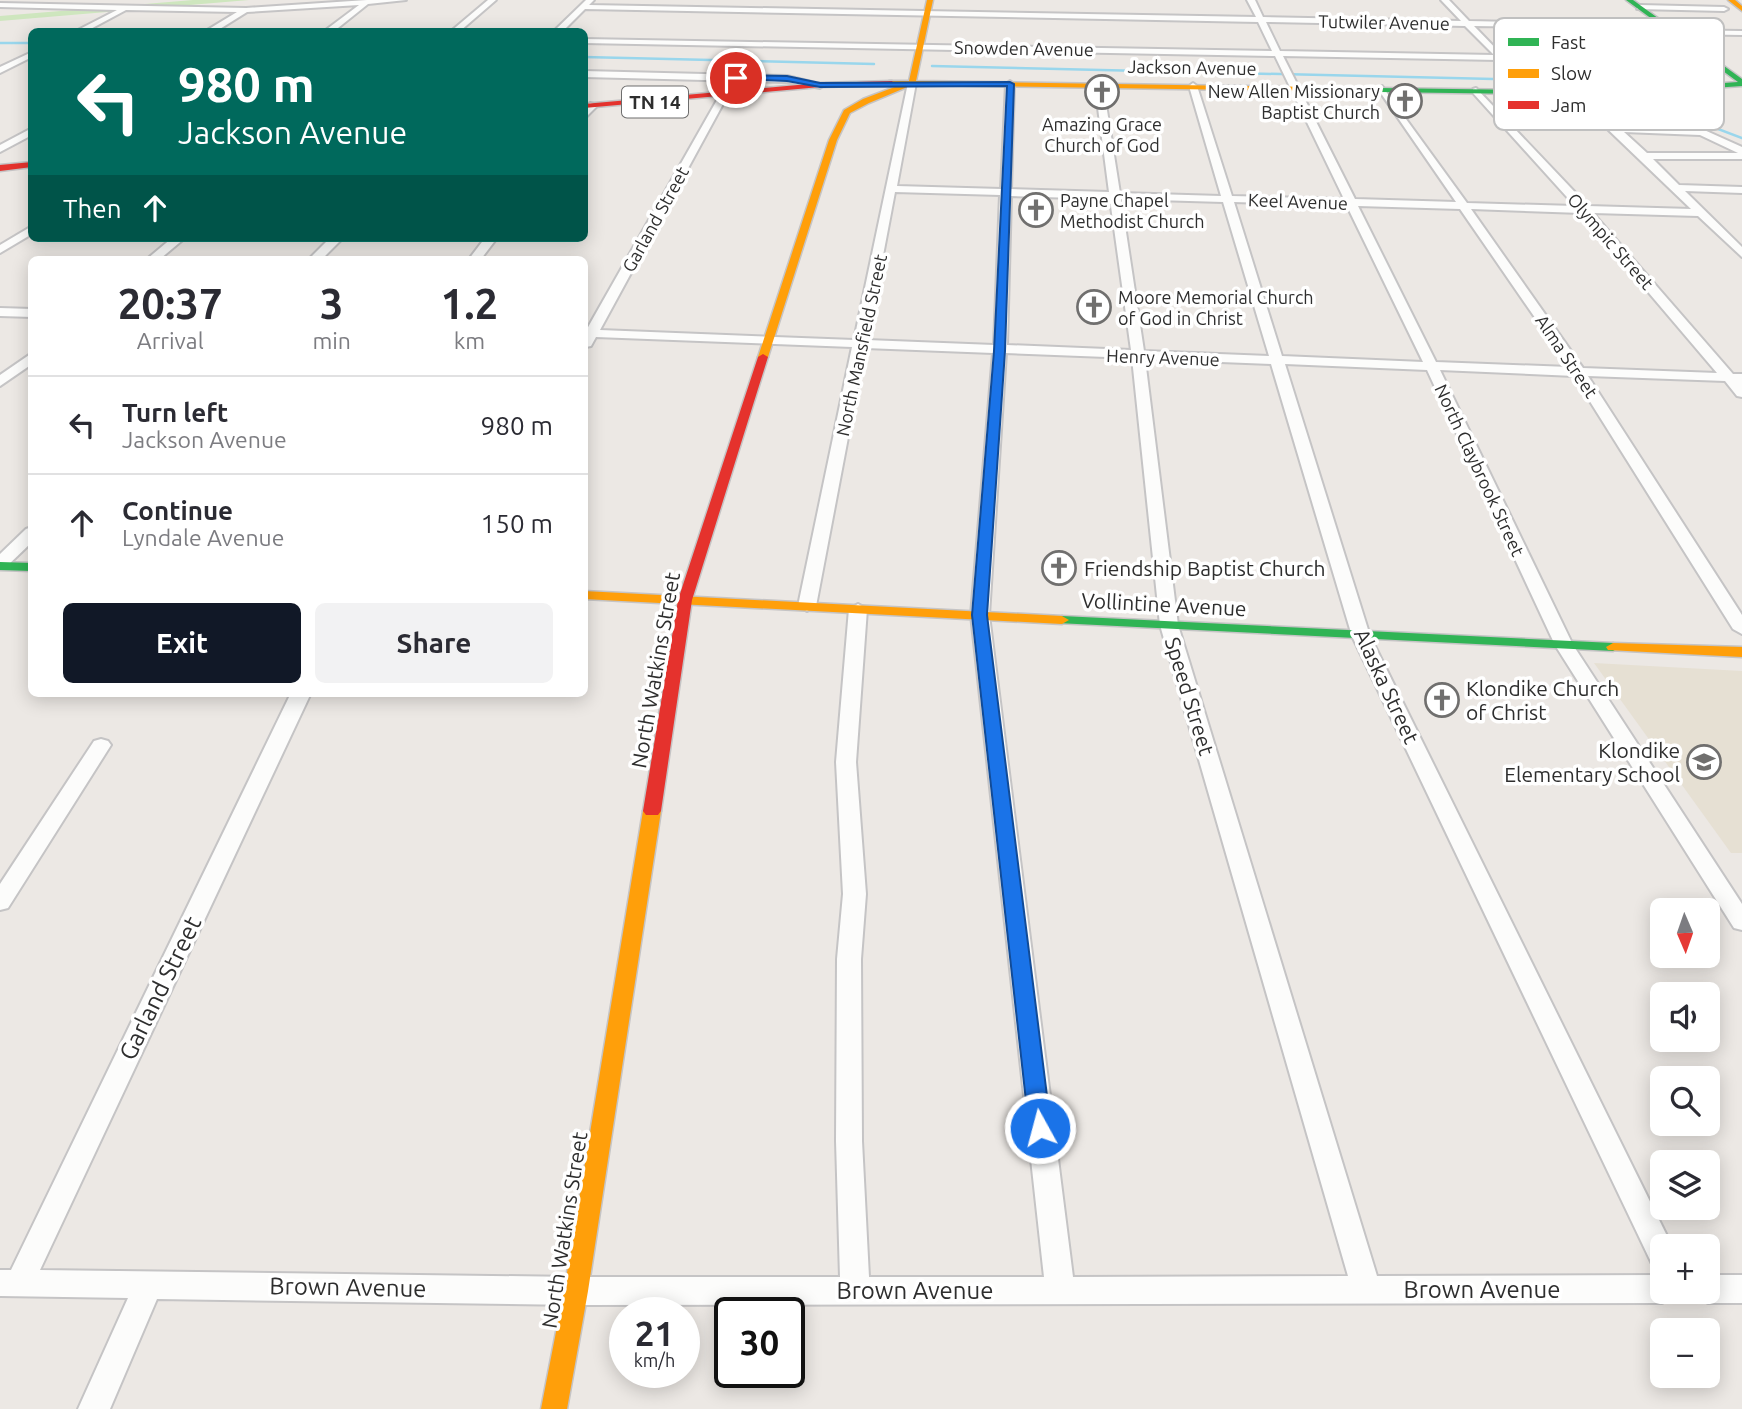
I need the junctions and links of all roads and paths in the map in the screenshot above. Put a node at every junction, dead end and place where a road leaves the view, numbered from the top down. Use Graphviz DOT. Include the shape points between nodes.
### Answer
graph roads {
  1 [pos="83,0"];
  2 [pos="262,0"];
  3 [pos="402,0"];
  4 [pos="492,0"];
  5 [pos="1251,0"];
  6 [pos="1445,0"];
  7 [pos="366,3"];
  8 [pos="586,4"];
  9 [pos="1634,4"];
  10 [pos="1727,4"];
  11 [pos="0,5"];
  12 [pos="17,5"];
  13 [pos="71,6"];
  14 [pos="126,8"];
  15 [pos="929,8"];
  16 [pos="1742,9"];
  17 [pos="246,10"];
  18 [pos="0,12"];
  19 [pos="1261,18"];
  20 [pos="1655,18"];
  21 [pos="1465,21"];
  22 [pos="1494,22"];
  23 [pos="86,28"];
  24 [pos="215,28"];
  25 [pos="332,28"];
  26 [pos="459,28"];
  27 [pos="561,28"];
  28 [pos="1724,32"];
  29 [pos="1742,33"];
  30 [pos="588,41"];
  31 [pos="922,46"];
  32 [pos="1494,51"];
  33 [pos="1277,53"];
  34 [pos="28,56"];
  35 [pos="1494,57"];
  36 [pos="0,70"];
  37 [pos="1735,73"];
  38 [pos="588,74"];
  39 [pos="1288,79"];
  40 [pos="912,83"];
  41 [pos="1742,83"];
  42 [pos="1010,84"];
  43 [pos="820,85"];
  44 [pos="1099,85"];
  45 [pos="1724,85"];
  46 [pos="1193,86"];
  47 [pos="1382,89"];
  48 [pos="1476,91"];
  49 [pos="1494,91"];
  50 [pos="725,93"];
  51 [pos="588,109"];
  52 [pos="1494,111"];
  53 [pos="1512,130"];
  54 [pos="1616,130"];
  55 [pos="1644,130"];
  56 [pos="28,133"];
  57 [pos="0,149"];
  58 [pos="1742,153"];
  59 [pos="1644,156"];
  60 [pos="28,167"];
  61 [pos="0,170"];
  62 [pos="1676,188"];
  63 [pos="893,189"];
  64 [pos="1742,190"];
  65 [pos="1006,193"];
  66 [pos="1115,196"];
  67 [pos="1228,199"];
  68 [pos="1349,202"];
  69 [pos="1466,206"];
  70 [pos="1584,209"];
  71 [pos="1702,214"];
  72 [pos="28,232"];
  73 [pos="1725,235"];
  74 [pos="1742,236"];
  75 [pos="174,242"];
  76 [pos="333,242"];
  77 [pos="488,242"];
  78 [pos="0,250"];
  79 [pos="1742,254"];
  80 [pos="157,256"];
  81 [pos="318,256"];
  82 [pos="477,256"];
  83 [pos="0,312"];
  84 [pos="28,313"];
  85 [pos="588,333"];
  86 [pos="767,340"];
  87 [pos="861,345"];
  88 [pos="1000,351"];
  89 [pos="1138,356"];
  90 [pos="28,360"];
  91 [pos="1279,362"];
  92 [pos="1432,367"];
  93 [pos="1579,372"];
  94 [pos="1736,378"];
  95 [pos="0,382"];
  96 [pos="1742,393"];
  97 [pos="28,536"];
  98 [pos="0,564"];
  99 [pos="28,567"];
  100 [pos="588,594"];
  101 [pos="685,600"];
  102 [pos="807,606"];
  103 [pos="858,608"];
  104 [pos="980,615"];
  105 [pos="1169,625"];
  106 [pos="1742,629"];
  107 [pos="1361,636"];
  108 [pos="1563,645"];
  109 [pos="1742,652"];
  110 [pos="299,697"];
  111 [pos="101,745"];
  112 [pos="0,902"];
  113 [pos="1742,922"];
  114 [pos="1652,1234"];
  115 [pos="10,1283"];
  116 [pos="149,1283"];
  117 [pos="1650,1289"];
  118 [pos="1720,1289"];
  119 [pos="1742,1289"];
  120 [pos="855,1290"];
  121 [pos="1059,1290"];
  122 [pos="1367,1290"];
  123 [pos="576,1291"];
  124 [pos="94,1409"];
  125 [pos="554,1409"];
  1 -- 13 [label="street"];
  2 -- 17 [label="street"];
  3 -- 7 [label="street"];
  4 -- 26 [label="street"];
  5 -- 19 [label="street, North Claybrook Street"];
  6 -- 21 [label="street"];
  7 -- 17 [label="street"];
  7 -- 25 [label="street"];
  8 -- 15 [label="street, Tutwiler Avenue"];
  8 -- 27 [label="street"];
  9 -- 10 [label="street"];
  9 -- 20 [label="main road"];
  10 -- 16 [label="main road"];
  11 -- 12 [label="street"];
  12 -- 13 [label="street"];
  12 -- 18 [label="street"];
  13 -- 14 [label="street"];
  14 -- 17 [label="street"];
  14 -- 23 [label="street"];
  15 -- 19 [label="street, Tutwiler Avenue"];
  15 -- 31 [label="main road"];
  17 -- 24 [label="street"];
  19 -- 21 [label="street, Tutwiler Avenue"];
  19 -- 33 [label="street, North Claybrook Street"];
  21 -- 22 [label="street, Tutwiler Avenue"];
  21 -- 32 [label="street"];
  28 -- 29 [label="street, Tutwiler Avenue"];
  30 -- 31 [label="street, Snowden Avenue"];
  31 -- 33 [label="street, Snowden Avenue"];
  31 -- 40 [label="main road"];
  33 -- 35 [label="street, Snowden Avenue"];
  33 -- 39 [label="street, North Claybrook Street"];
  34 -- 36 [label="street"];
  37 -- 41 [label="main road"];
  38 -- 43 [label="street" via="787,79"];
  39 -- 46 [label="main road, Jackson Avenue / TN 14"];
  39 -- 47 [label="main road, Jackson Avenue / TN 14"];
  39 -- 68 [label="street, North Claybrook Street"];
  40 -- 42 [label="main road, Jackson Avenue / TN 14"];
  40 -- 43 [label="main road, Jackson Avenue / TN 14"];
  40 -- 63 [label="street, North Mansfield Street"];
  40 -- 86 [label="main road, North Watkins Street" via="847,113 833,140"];
  41 -- 45 [label="main road, Jackson Avenue / TN 14"];
  42 -- 44 [label="main road, Jackson Avenue / TN 14"];
  42 -- 65 [label="street"];
  43 -- 50 [label="main road, Jackson Avenue / TN 14"];
  44 -- 46 [label="main road, Jackson Avenue / TN 14"];
  44 -- 66 [label="street, Speed Street"];
  46 -- 67 [label="street, Alaska Street"];
  47 -- 48 [label="main road, Jackson Avenue / TN 14"];
  47 -- 69 [label="street, Alma Street"];
  48 -- 49 [label="main road, Jackson Avenue / TN 14"];
  48 -- 52 [label="street, Olympic Street"];
  50 -- 51 [label="main road, Jackson Avenue / TN 14"];
  50 -- 85 [label="street, Garland Street"];
  53 -- 70 [label="street, Olympic Street"];
  54 -- 59 [label="street"];
  55 -- 58 [label="street" via="1702,132"];
  56 -- 57 [label="street"];
  58 -- 59 [label="street"];
  59 -- 62 [label="street"];
  60 -- 61 [label="main road"];
  62 -- 64 [label="street"];
  62 -- 71 [label="street"];
  63 -- 65 [label="street, Keel Avenue"];
  63 -- 87 [label="street, North Mansfield Street"];
  65 -- 66 [label="street, Keel Avenue"];
  65 -- 88 [label="street"];
  66 -- 67 [label="street, Keel Avenue"];
  66 -- 89 [label="street, Speed Street"];
  67 -- 68 [label="street, Keel Avenue"];
  67 -- 91 [label="street, Alaska Street"];
  68 -- 69 [label="street, Keel Avenue"];
  68 -- 92 [label="street, North Claybrook Street"];
  69 -- 70 [label="street, Keel Avenue"];
  69 -- 93 [label="street, Alma Street"];
  70 -- 71 [label="street, Keel Avenue"];
  70 -- 94 [label="street, Olympic Street"];
  71 -- 73 [label="street"];
  72 -- 78 [label="street"];
  73 -- 74 [label="street"];
  73 -- 79 [label="street"];
  75 -- 80 [label="street"];
  76 -- 81 [label="street"];
  77 -- 82 [label="street"];
  83 -- 84 [label="street"];
  85 -- 86 [label="street, Henry Avenue"];
  86 -- 87 [label="street, Henry Avenue"];
  86 -- 101 [label="main road, North Watkins Street"];
  87 -- 88 [label="street, Henry Avenue"];
  87 -- 102 [label="street, North Mansfield Street"];
  88 -- 89 [label="street, Henry Avenue"];
  88 -- 104 [label="street"];
  89 -- 91 [label="street, Henry Avenue"];
  89 -- 105 [label="street, Speed Street"];
  90 -- 95 [label="street"];
  91 -- 92 [label="street, Henry Avenue"];
  91 -- 107 [label="street, Alaska Street"];
  92 -- 93 [label="street, Henry Avenue"];
  92 -- 108 [label="street, North Claybrook Street"];
  93 -- 94 [label="street, Henry Avenue"];
  93 -- 106 [label="street, Alma Street"];
  94 -- 96 [label="street, Olympic Street"];
  97 -- 98 [label="street"];
  98 -- 99 [label="main road"];
  100 -- 101 [label="main road, Vollintine Avenue"];
  101 -- 102 [label="main road, Vollintine Avenue"];
  101 -- 123 [label="main road, North Watkins Street"];
  102 -- 103 [label="main road, Vollintine Avenue"];
  103 -- 104 [label="main road, Vollintine Avenue"];
  103 -- 120 [label="street" via="846,781 855,934 849,960 849,1142"];
  104 -- 105 [label="main road, Vollintine Avenue"];
  104 -- 121 [label="street"];
  105 -- 107 [label="main road, Vollintine Avenue"];
  105 -- 122 [label="street, Speed Street"];
  107 -- 108 [label="main road, Vollintine Avenue"];
  107 -- 114 [label="street, Alaska Street"];
  108 -- 109 [label="main road, Vollintine Avenue"];
  108 -- 113 [label="street, North Claybrook Street"];
  110 -- 115 [label="street, Garland Street"];
  111 -- 112 [label="street"];
  115 -- 116 [label="street, Brown Avenue"];
  116 -- 123 [label="street, Brown Avenue"];
  116 -- 124 [label="street"];
  117 -- 122 [label="street, Brown Avenue"];
  118 -- 119 [label="street"];
  120 -- 121 [label="street, Brown Avenue"];
  120 -- 123 [label="street, Brown Avenue"];
  121 -- 122 [label="street, Brown Avenue"];
  123 -- 125 [label="main road, North Watkins Street"];
}
